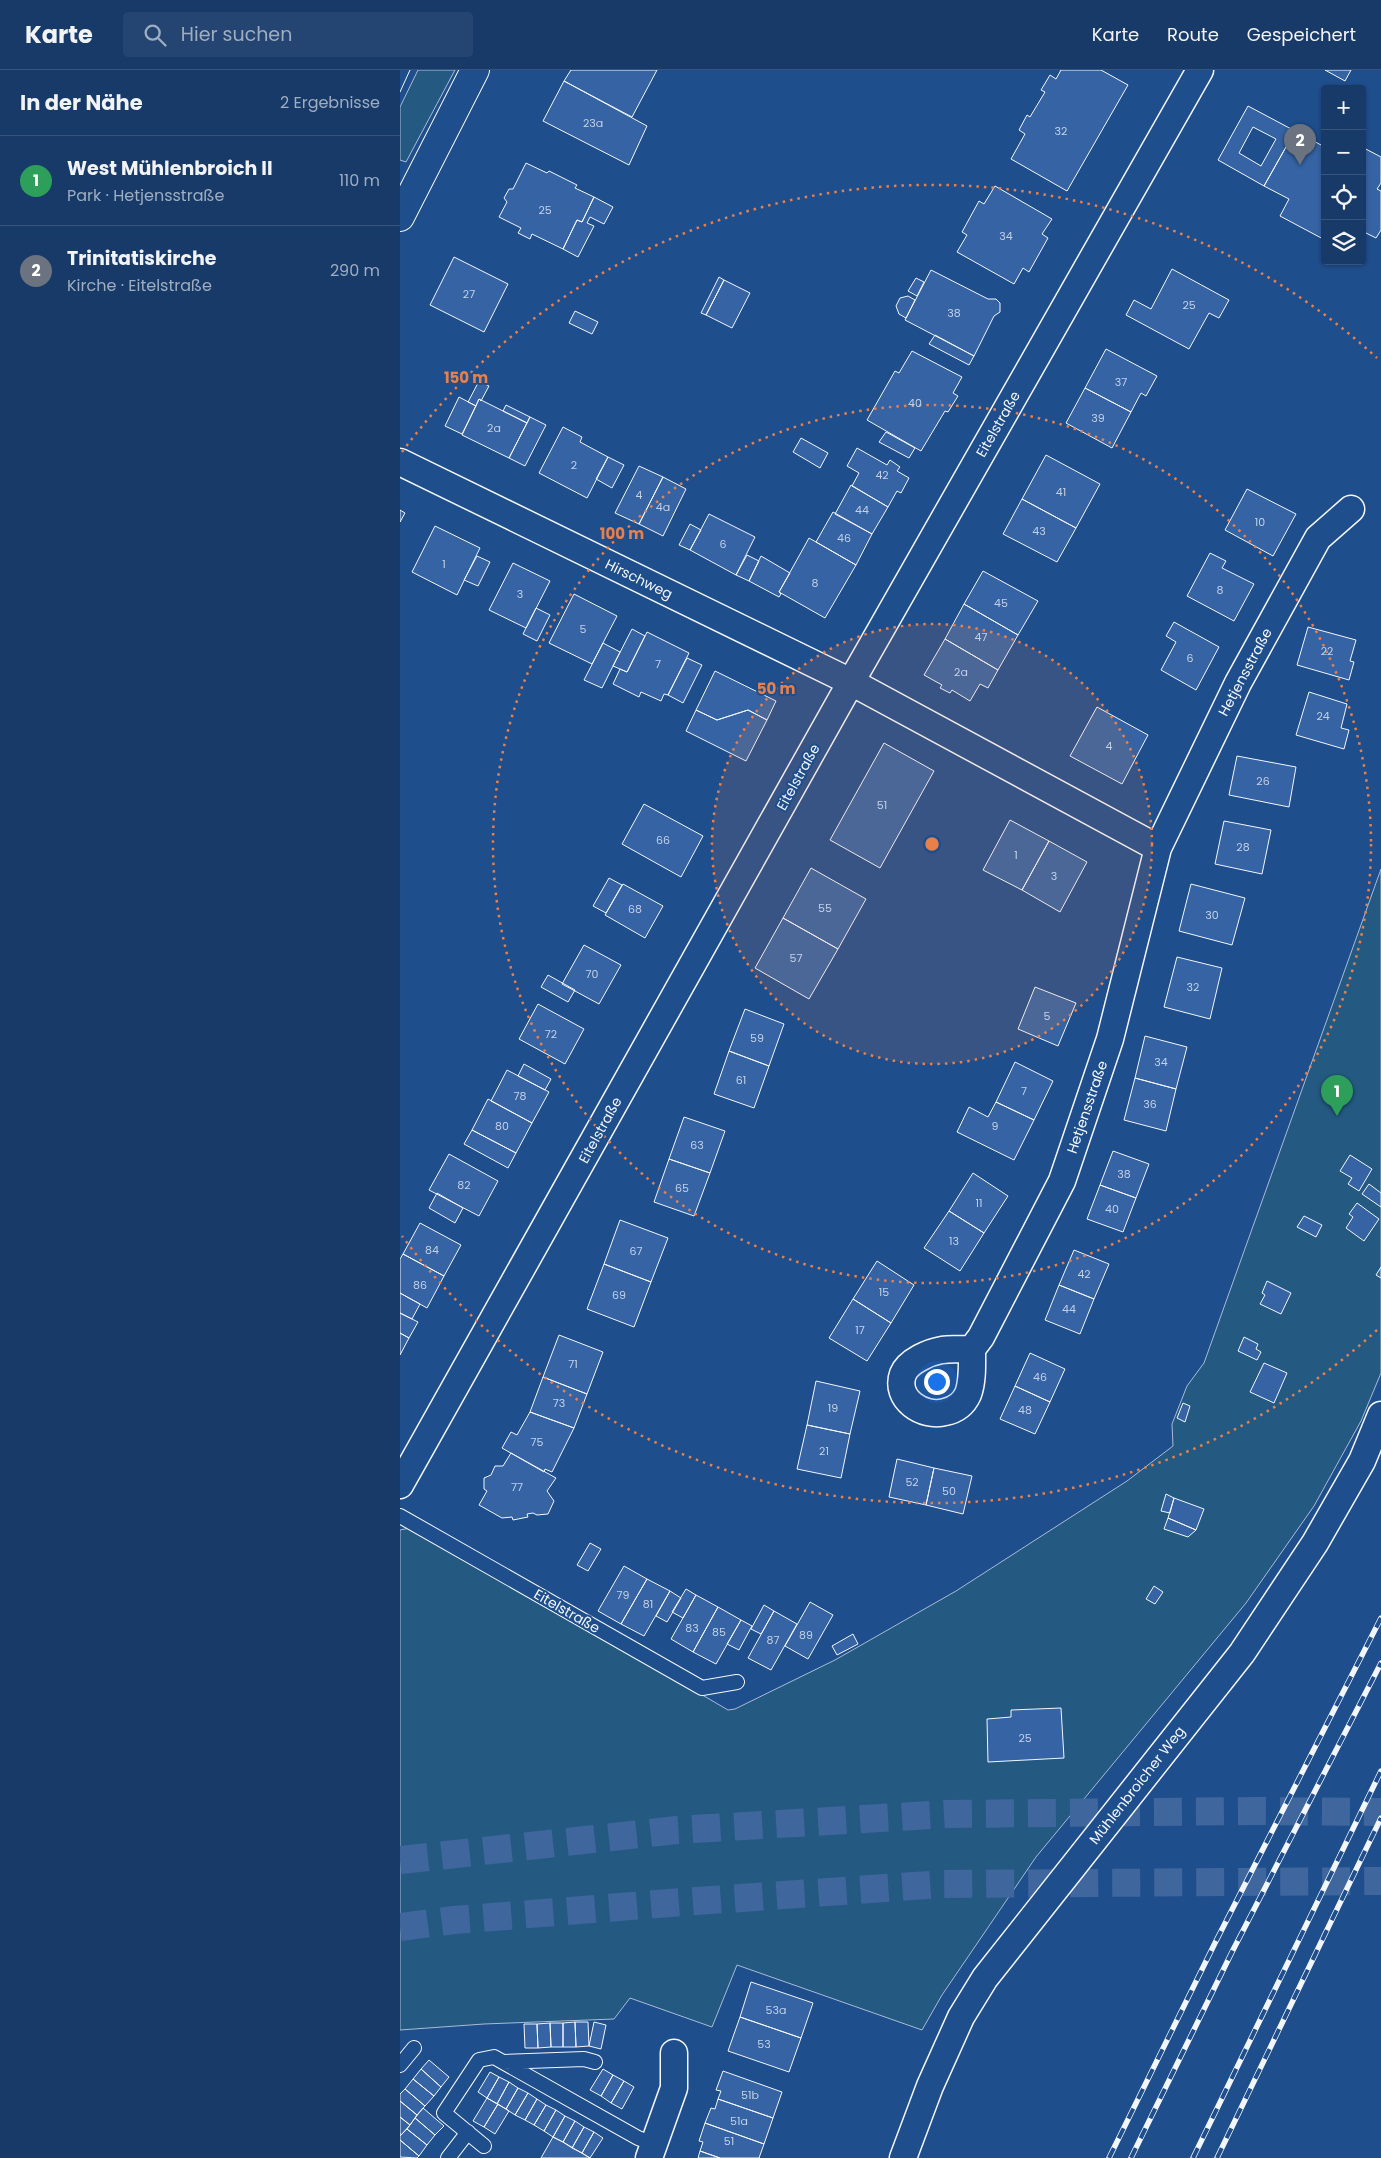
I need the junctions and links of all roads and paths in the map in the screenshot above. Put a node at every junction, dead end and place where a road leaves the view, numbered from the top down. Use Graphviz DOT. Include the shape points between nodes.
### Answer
graph roads {
  1 [pos="475,70"];
  2 [pos="1200,70"];
  3 [pos="400,217"];
  4 [pos="400,462"];
  5 [pos="1351,510"];
  6 [pos="852,682"];
  7 [pos="1158,848"];
  8 [pos="972,1349"];
  9 [pos="1381,1415"];
  10 [pos="400,1486"];
  11 [pos="400,1516"];
  12 [pos="737,1682"];
  13 [pos="414,2048"];
  14 [pos="674,2053"];
  15 [pos="503,2062"];
  16 [pos="595,2062"];
  17 [pos="400,2065"];
  18 [pos="468,2132"];
  19 [pos="484,2146"];
  20 [pos="652,2151"];
  21 [pos="448,2158"];
  22 [pos="903,2158"];
  1 -- 3 [label="main road"];
  2 -- 6 [label="street, Eitelstraße"];
  4 -- 6 [label="street, Hirschweg"];
  5 -- 7 [label="street, Hetjensstraße" via="1318,538 1238,684"];
  6 -- 7 [label="street"];
  6 -- 10 [label="street, Eitelstraße"];
  7 -- 8 [label="street, Hetjensstraße" via="1110,1040 1062,1181"];
  9 -- 22 [label="street, Mühlenbroicher Weg" via="1362,1461 1315,1543 1242,1653 985,1978 957,2026"];
  11 -- 12 [label="lane, Eitelstraße" via="702,1688"];
  13 -- 17 [label="lane"];
  14 -- 20 [label="street" via="674,2088"];
  15 -- 16 [label="lane" via="584,2059"];
  15 -- 18 [label="lane" via="494,2057 479,2060 444,2113"];
  15 -- 20 [label="lane" via="638,2138"];
  18 -- 19 [label="lane"];
  18 -- 21 [label="lane"];
}
